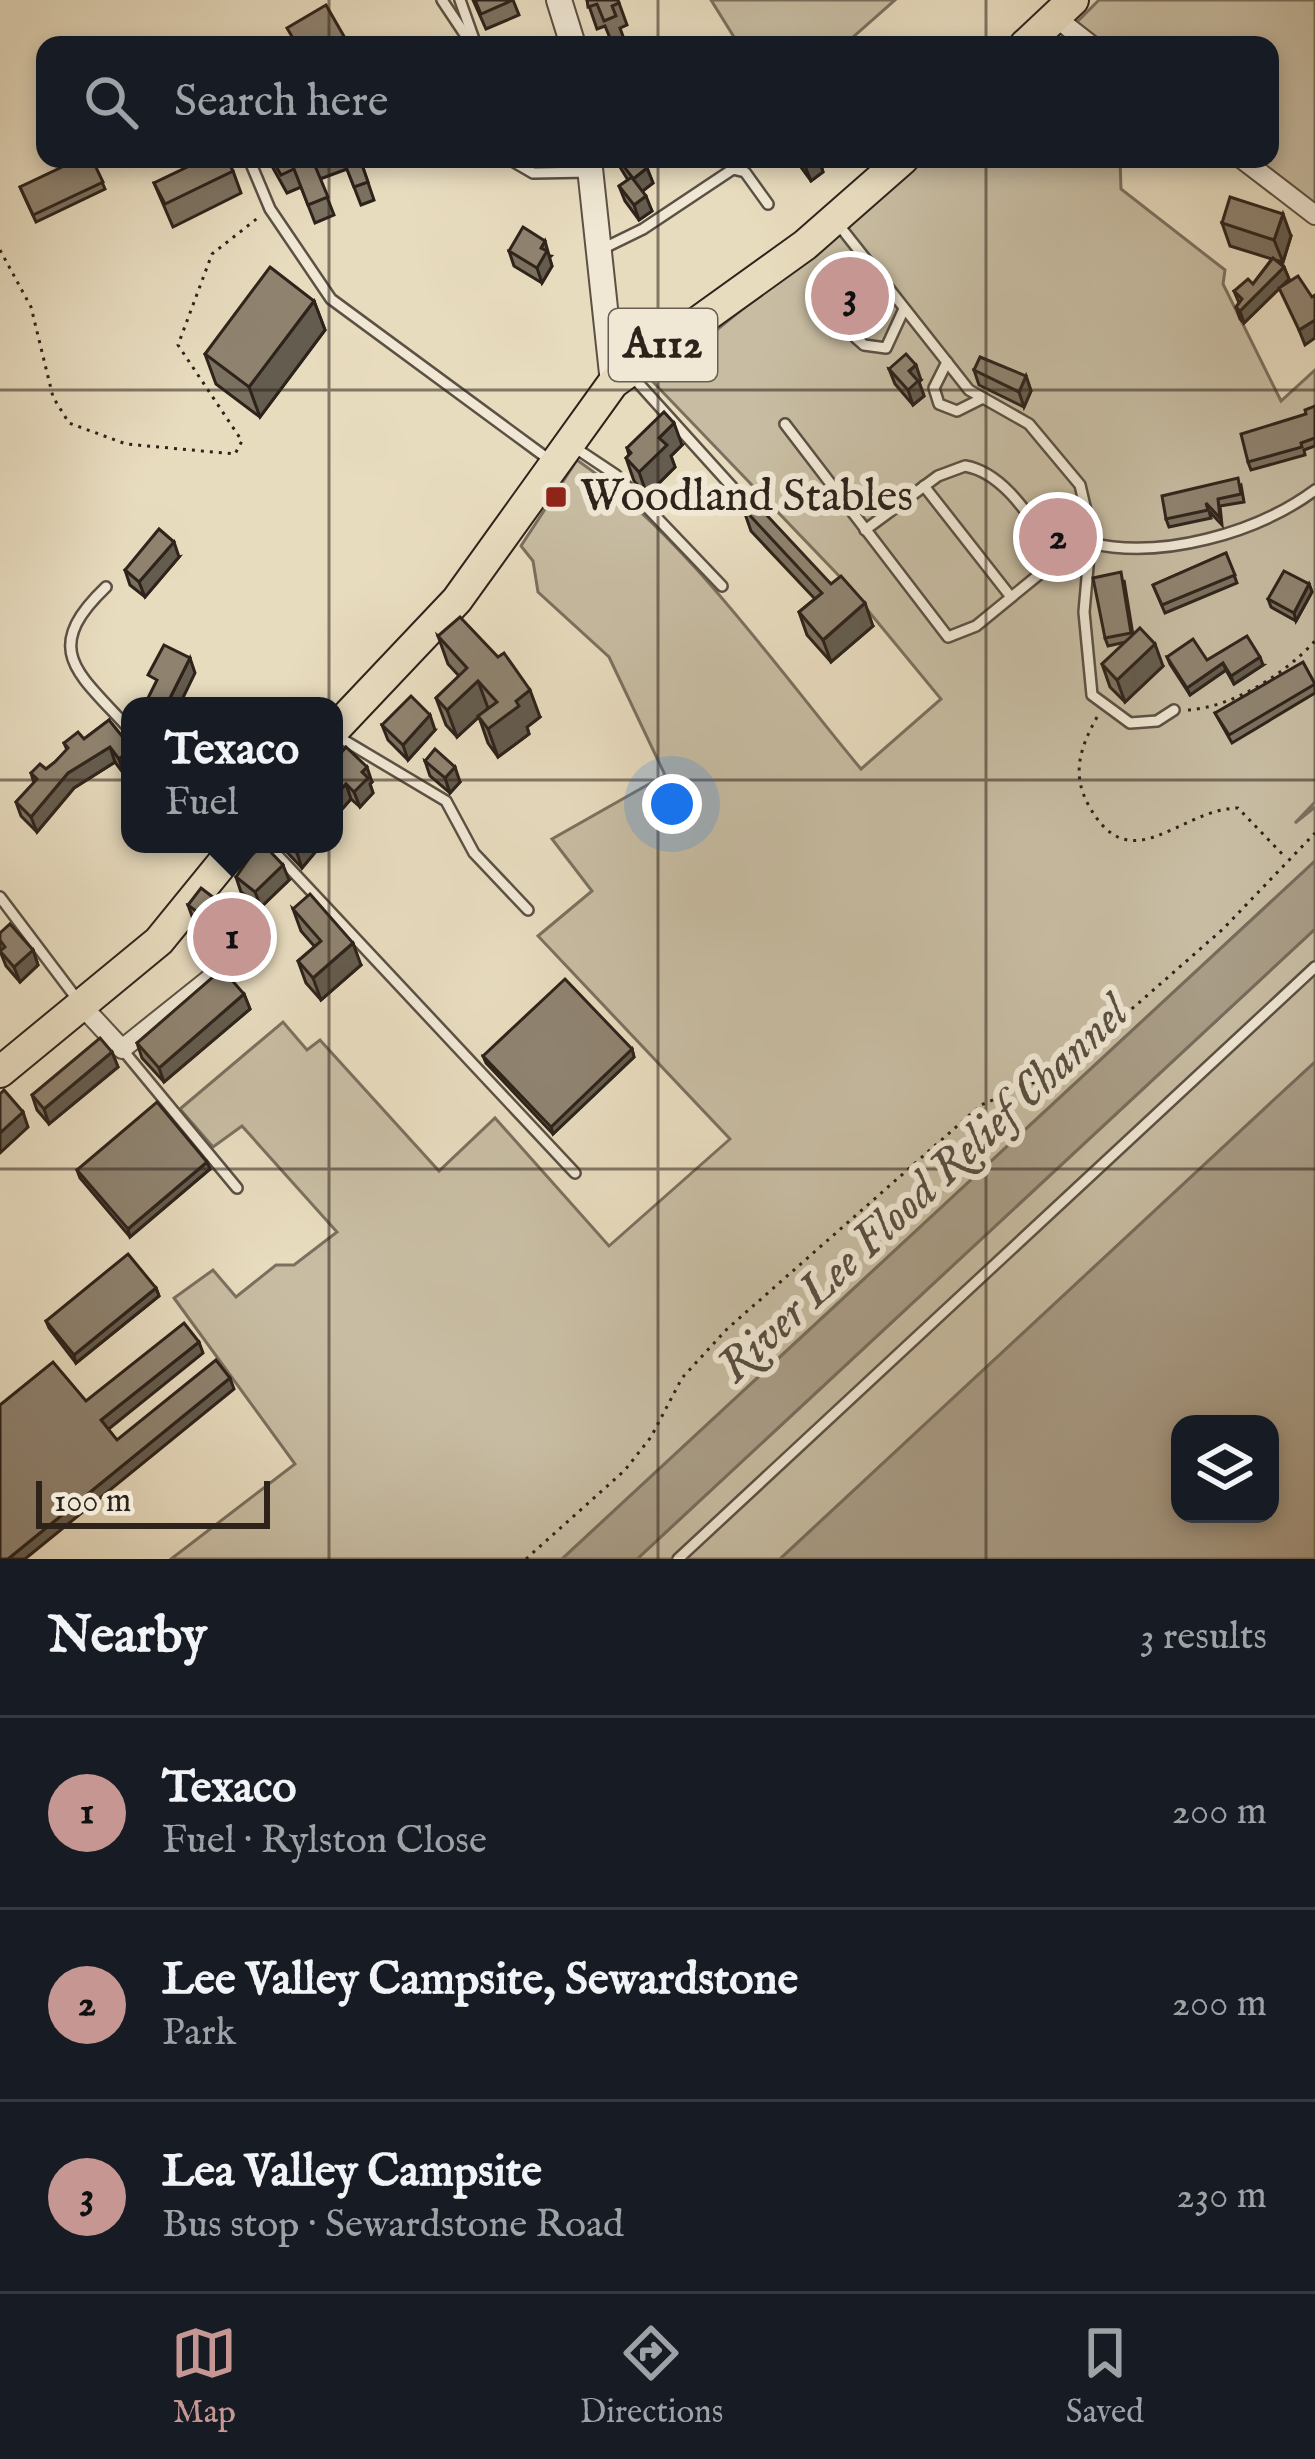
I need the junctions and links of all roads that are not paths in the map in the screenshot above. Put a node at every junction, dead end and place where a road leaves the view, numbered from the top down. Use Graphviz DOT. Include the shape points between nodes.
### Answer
graph roads {
  1 [pos="442,0"];
  2 [pos="460,0"];
  3 [pos="559,0"];
  4 [pos="1064,9"];
  5 [pos="468,36"];
  6 [pos="471,36"];
  7 [pos="570,36"];
  8 [pos="1035,36"];
  9 [pos="1084,36"];
  10 [pos="253,168"];
  11 [pos="524,168"];
  12 [pos="568,168"];
  13 [pos="589,168"];
  14 [pos="893,168"];
  15 [pos="1254,168"];
  16 [pos="768,204"];
  17 [pos="1315,215"];
  18 [pos="834,220"];
  19 [pos="599,250"];
  20 [pos="871,268"];
  21 [pos="904,309"];
  22 [pos="609,323"];
  23 [pos="672,339"];
  24 [pos="947,362"];
  25 [pos="620,376"];
  26 [pos="983,398"];
  27 [pos="667,415"];
  28 [pos="785,424"];
  29 [pos="654,430"];
  30 [pos="563,453"];
  31 [pos="628,460"];
  32 [pos="616,475"];
  33 [pos="924,486"];
  34 [pos="1315,490"];
  35 [pos="764,522"];
  36 [pos="865,530"];
  37 [pos="1090,538"];
  38 [pos="1059,558"];
  39 [pos="722,586"];
  40 [pos="106,587"];
  41 [pos="1012,597"];
  42 [pos="1174,710"];
  43 [pos="121,719"];
  44 [pos="343,722"];
  45 [pos="343,738"];
  46 [pos="231,853"];
  47 [pos="275,853"];
  48 [pos="0,897"];
  49 [pos="528,910"];
  50 [pos="1315,967"];
  51 [pos="212,977"];
  52 [pos="83,1007"];
  53 [pos="122,1049"];
  54 [pos="0,1072"];
  55 [pos="575,1173"];
  56 [pos="237,1188"];
  57 [pos="678,1559"];
  1 -- 5 [label="lane"];
  2 -- 6 [label="lane"];
  3 -- 7 [label="street"];
  4 -- 8 [label="main road"];
  4 -- 9 [label="street"];
  10 -- 30 [label="lane" via="270,209 332,299"];
  11 -- 12 [label="lane"];
  13 -- 19 [label="street"];
  14 -- 18 [label="main road, A112"];
  15 -- 17 [label="street"];
  16 -- 19 [label="lane" via="745,172 733,169"];
  18 -- 20 [label="lane"];
  18 -- 23 [label="main road, A112"];
  19 -- 22 [label="street"];
  20 -- 21 [label="lane"];
  20 -- 21 [label="lane" via="856,338 886,348"];
  21 -- 24 [label="lane"];
  22 -- 23 [label="street" via="635,338"];
  22 -- 25 [label="street"];
  23 -- 25 [label="main road, A112"];
  24 -- 26 [label="lane"];
  24 -- 26 [label="lane" via="934,388 939,404 957,411"];
  25 -- 27 [label="lane"];
  25 -- 30 [label="main road, A112"];
  26 -- 37 [label="lane" via="1029,424 1064,460 1080,485"];
  27 -- 29 [label="lane"];
  27 -- 35 [label="lane"];
  28 -- 36 [label="lane"];
  30 -- 32 [label="lane"];
  30 -- 44 [label="main road, A112" via="457,600"];
  31 -- 32 [label="lane"];
  32 -- 39 [label="lane"];
  33 -- 36 [label="lane"];
  33 -- 38 [label="lane" via="954,467 977,468 1008,492"];
  33 -- 41 [label="lane"];
  34 -- 37 [label="lane" via="1291,508 1171,550 1126,552"];
  36 -- 41 [label="lane" via="948,637"];
  37 -- 38 [label="lane"];
  37 -- 42 [label="lane" via="1084,654 1093,694 1130,723"];
  38 -- 41 [label="lane"];
  40 -- 43 [label="lane" via="71,626 69,649"];
  45 -- 49 [label="lane" via="446,801 474,853"];
  46 -- 52 [label="main road" via="159,941"];
  47 -- 55 [label="lane"];
  48 -- 52 [label="lane"];
  50 -- 57 [label="lane"];
  51 -- 53 [label="street"];
  52 -- 53 [label="street"];
  52 -- 54 [label="main road"];
  53 -- 56 [label="lane"];
}
